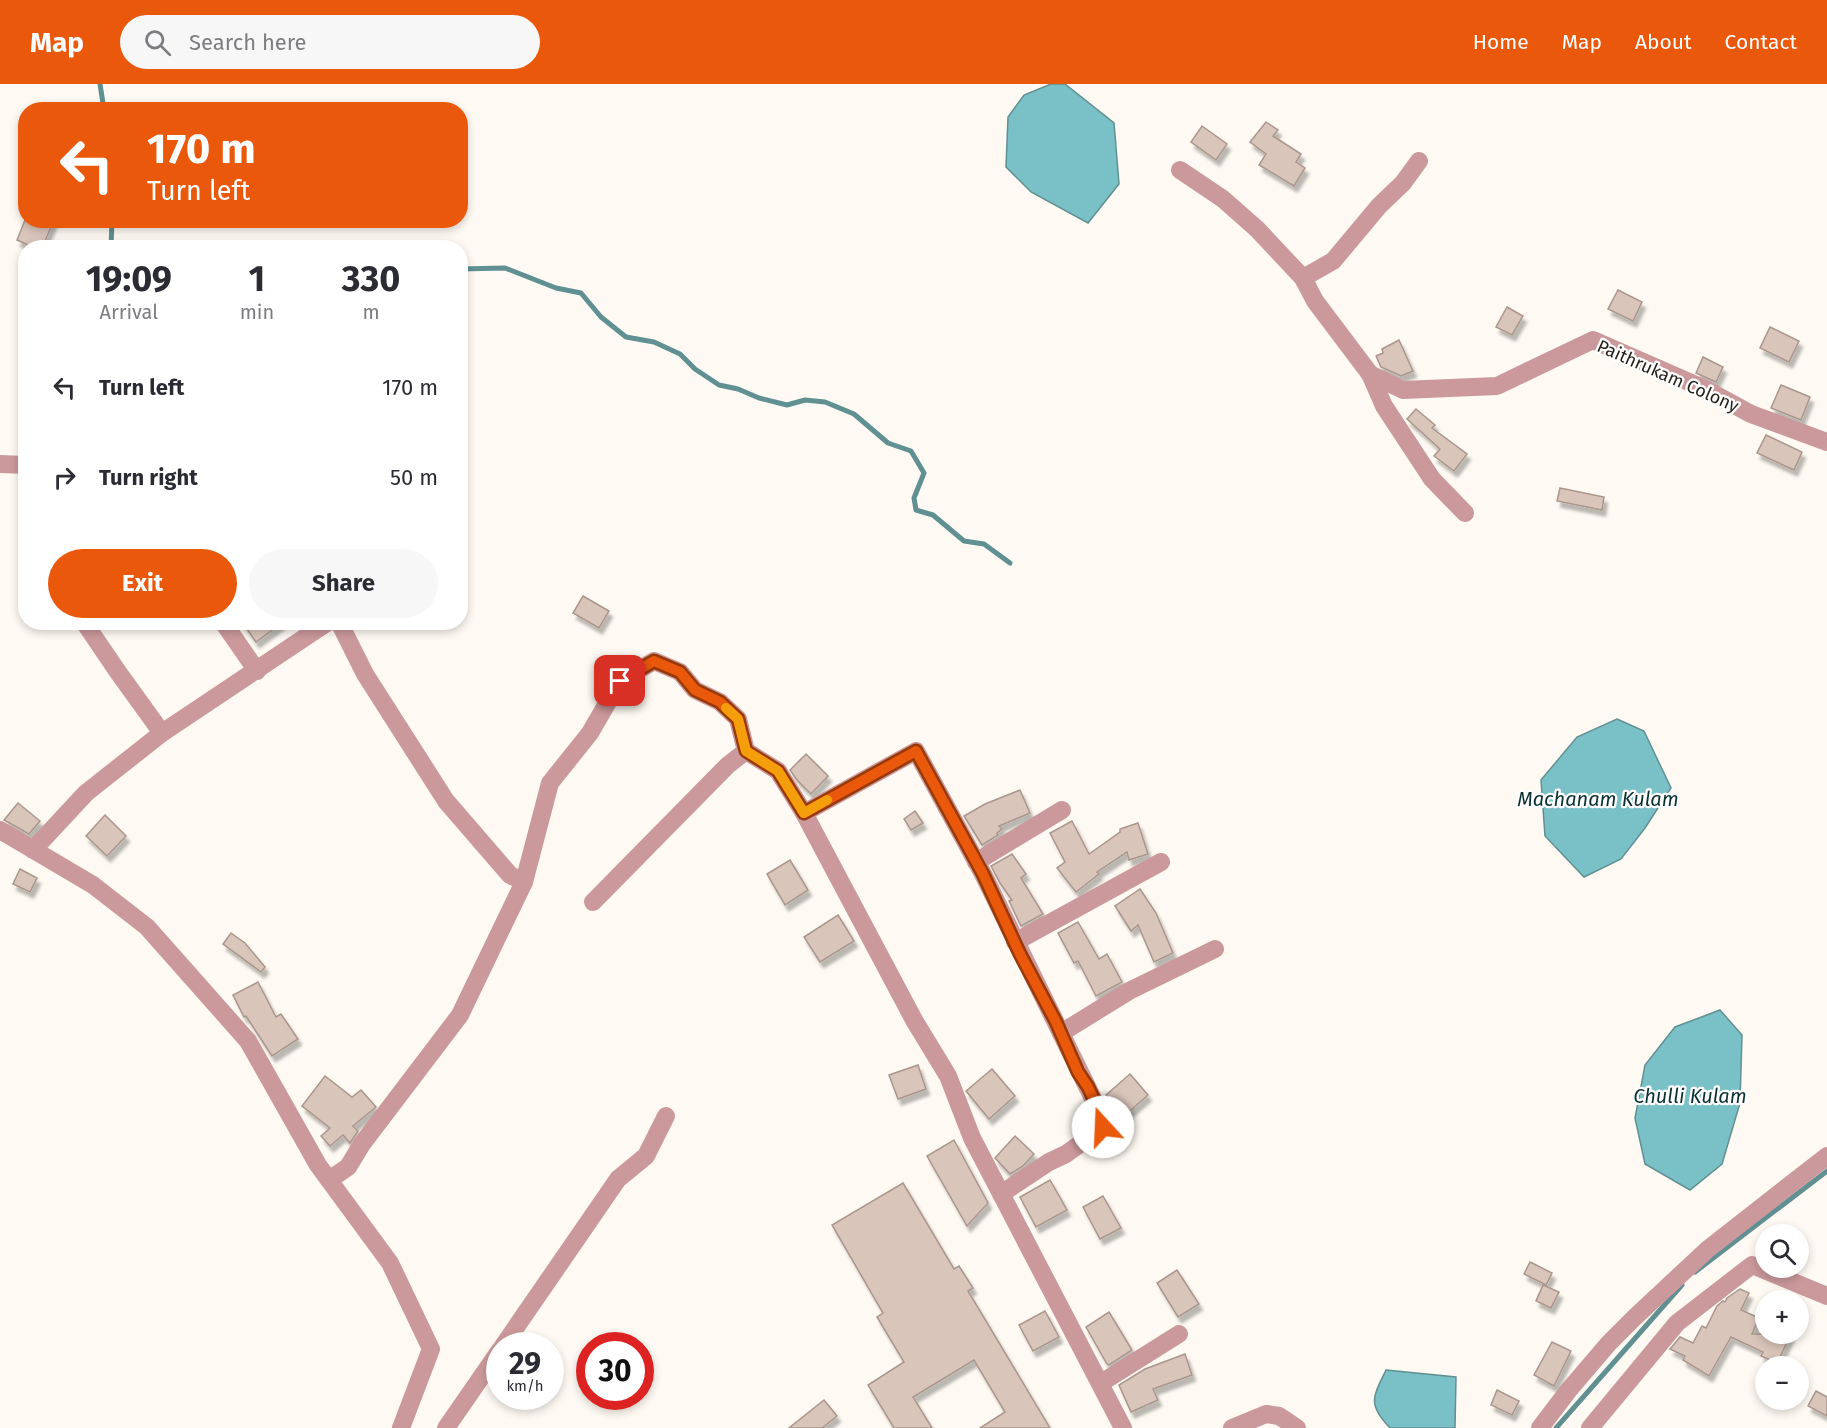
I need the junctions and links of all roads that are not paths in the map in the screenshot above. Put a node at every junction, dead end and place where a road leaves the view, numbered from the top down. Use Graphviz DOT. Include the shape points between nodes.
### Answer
graph roads {
  1 [pos="1419,161"];
  2 [pos="1180,170"];
  3 [pos="1303,278"];
  4 [pos="1370,374"];
  5 [pos="1403,390"];
  6 [pos="1384,406"];
  7 [pos="1827,442"];
  8 [pos="0,464"];
  9 [pos="18,465"];
  10 [pos="1466,513"];
  11 [pos="89,630"];
  12 [pos="229,630"];
  13 [pos="316,630"];
  14 [pos="343,630"];
  15 [pos="257,671"];
  16 [pos="162,733"];
  17 [pos="746,751"];
  18 [pos="1062,810"];
  19 [pos="804,813"];
  20 [pos="0,830"];
  21 [pos="33,850"];
  22 [pos="976,862"];
  23 [pos="1161,862"];
  24 [pos="524,882"];
  25 [pos="592,902"];
  26 [pos="1015,942"];
  27 [pos="1215,949"];
  28 [pos="1061,1033"];
  29 [pos="666,1116"];
  30 [pos="1827,1156"];
  31 [pos="329,1180"];
  32 [pos="1001,1194"];
  33 [pos="1827,1296"];
  34 [pos="513,1332"];
  35 [pos="1179,1334"];
  36 [pos="486,1370"];
  37 [pos="1101,1383"];
  38 [pos="1294,1426"];
  39 [pos="401,1428"];
  40 [pos="446,1428"];
  41 [pos="1123,1428"];
  42 [pos="1232,1428"];
  43 [pos="1540,1428"];
  44 [pos="1590,1428"];
  1 -- 3 [label="street" via="1333,261"];
  2 -- 3 [label="street, Paithrukam Colony" via="1223,199"];
  3 -- 4 [label="street, Paithrukam Colony" via="1315,301"];
  4 -- 5 [label="street, Paithrukam Colony"];
  4 -- 6 [label="street"];
  5 -- 6 [label="street"];
  5 -- 7 [label="street, Paithrukam Colony" via="1497,386 1593,340 1705,389 1751,414"];
  6 -- 10 [label="street" via="1432,479"];
  8 -- 9 [label="street"];
  11 -- 16 [label="street"];
  12 -- 15 [label="street"];
  13 -- 15 [label="street"];
  14 -- 24 [label="street" via="365,674 446,801 510,875"];
  15 -- 16 [label="street"];
  16 -- 21 [label="street" via="87,793"];
  17 -- 19 [label="street" via="778,771"];
  17 -- 24 [label="street" via="738,719 720,702 695,690 680,672 654,661 620,681 590,733 550,783"];
  17 -- 25 [label="street"];
  18 -- 22 [label="street"];
  19 -- 22 [label="street" via="916,751"];
  19 -- 32 [label="street" via="948,1077 972,1138"];
  20 -- 21 [label="street"];
  21 -- 31 [label="street" via="93,885 147,927 248,1041"];
  22 -- 26 [label="street"];
  23 -- 26 [label="street"];
  24 -- 31 [label="street" via="460,1015 348,1167"];
  26 -- 28 [label="street"];
  27 -- 28 [label="street" via="1129,991"];
  28 -- 32 [label="street" via="1102,1117 1103,1127"];
  29 -- 34 [label="street" via="646,1156 618,1179"];
  30 -- 43 [label="street" via="1708,1249 1634,1318"];
  31 -- 39 [label="street" via="390,1263 431,1349"];
  32 -- 37 [label="street"];
  33 -- 44 [label="street" via="1752,1265 1677,1323"];
  35 -- 37 [label="street"];
  36 -- 40 [label="street"];
  37 -- 41 [label="street"];
  38 -- 42 [label="street" via="1279,1416 1266,1414"];
}
